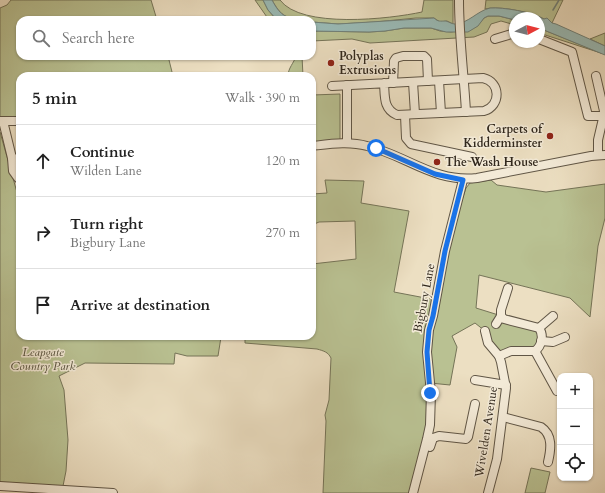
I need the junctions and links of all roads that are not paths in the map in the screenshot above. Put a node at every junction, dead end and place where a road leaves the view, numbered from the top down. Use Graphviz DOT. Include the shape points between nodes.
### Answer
graph roads {
  1 [pos="459,0"];
  2 [pos="509,35"];
  3 [pos="495,39"];
  4 [pos="545,41"];
  5 [pos="596,76"];
  6 [pos="464,79"];
  7 [pos="428,81"];
  8 [pos="439,81"];
  9 [pos="413,82"];
  10 [pos="384,83"];
  11 [pos="394,83"];
  12 [pos="348,85"];
  13 [pos="332,86"];
  14 [pos="466,112"];
  15 [pos="604,112"];
  16 [pos="441,113"];
  17 [pos="415,114"];
  18 [pos="405,115"];
  19 [pos="2,121"];
  20 [pos="16,121"];
  21 [pos="347,143"];
  22 [pos="316,146"];
  23 [pos="601,155"];
  24 [pos="472,157"];
  25 [pos="16,158"];
  26 [pos="16,175"];
  27 [pos="463,180"];
  28 [pos="508,288"];
  29 [pos="501,316"];
  30 [pos="553,316"];
  31 [pos="496,324"];
  32 [pos="539,328"];
  33 [pos="495,334"];
  34 [pos="565,337"];
  35 [pos="541,340"];
  36 [pos="535,351"];
  37 [pos="499,356"];
  38 [pos="475,380"];
  39 [pos="506,385"];
  40 [pos="557,391"];
  41 [pos="475,404"];
  42 [pos="503,417"];
  43 [pos="423,458"];
  44 [pos="548,462"];
  45 [pos="0,486"];
  46 [pos="113,493"];
  47 [pos="413,493"];
  48 [pos="488,493"];
  1 -- 6 [label="street"];
  2 -- 3 [label="street"];
  4 -- 15 [label="street" via="572,52 588,116"];
  5 -- 15 [label="street"];
  6 -- 8 [label="street"];
  6 -- 14 [label="street"];
  6 -- 14 [label="street" via="490,80 497,95 489,110"];
  7 -- 8 [label="street"];
  7 -- 9 [label="street"];
  7 -- 11 [label="street" via="427,59 424,56 403,56 394,61"];
  8 -- 16 [label="street"];
  9 -- 11 [label="street"];
  9 -- 17 [label="street"];
  10 -- 11 [label="street"];
  10 -- 12 [label="street"];
  10 -- 18 [label="street" via="388,110 397,115"];
  12 -- 13 [label="street"];
  12 -- 21 [label="street"];
  14 -- 16 [label="street"];
  15 -- 23 [label="street" via="598,140"];
  16 -- 17 [label="street"];
  17 -- 18 [label="street"];
  18 -- 24 [label="street" via="406,138 411,144"];
  19 -- 20 [label="street"];
  19 -- 25 [label="street"];
  21 -- 22 [label="street"];
  21 -- 27 [label="street" via="376,148 435,174"];
  23 -- 27 [label="street"];
  25 -- 26 [label="street" via="13,171"];
  27 -- 43 [label="street, Bigbury Lane" via="429,330 427,352 430,417"];
  28 -- 29 [label="street"];
  29 -- 31 [label="street"];
  29 -- 32 [label="street"];
  30 -- 32 [label="street"];
  32 -- 35 [label="street"];
  33 -- 37 [label="street, Wivelden Avenue" via="486,334 488,343"];
  34 -- 35 [label="street" via="553,342"];
  35 -- 36 [label="street"];
  36 -- 37 [label="street" via="510,351"];
  36 -- 40 [label="street"];
  37 -- 39 [label="street, Wivelden Avenue"];
  38 -- 39 [label="street"];
  39 -- 42 [label="street, Wivelden Avenue"];
  41 -- 43 [label="street" via="468,437 433,438"];
  42 -- 44 [label="street" via="545,429 551,445"];
  42 -- 48 [label="street, Wivelden Avenue" via="497,459"];
  43 -- 47 [label="street, Bigbury Lane"];
  45 -- 46 [label="street"];
}
